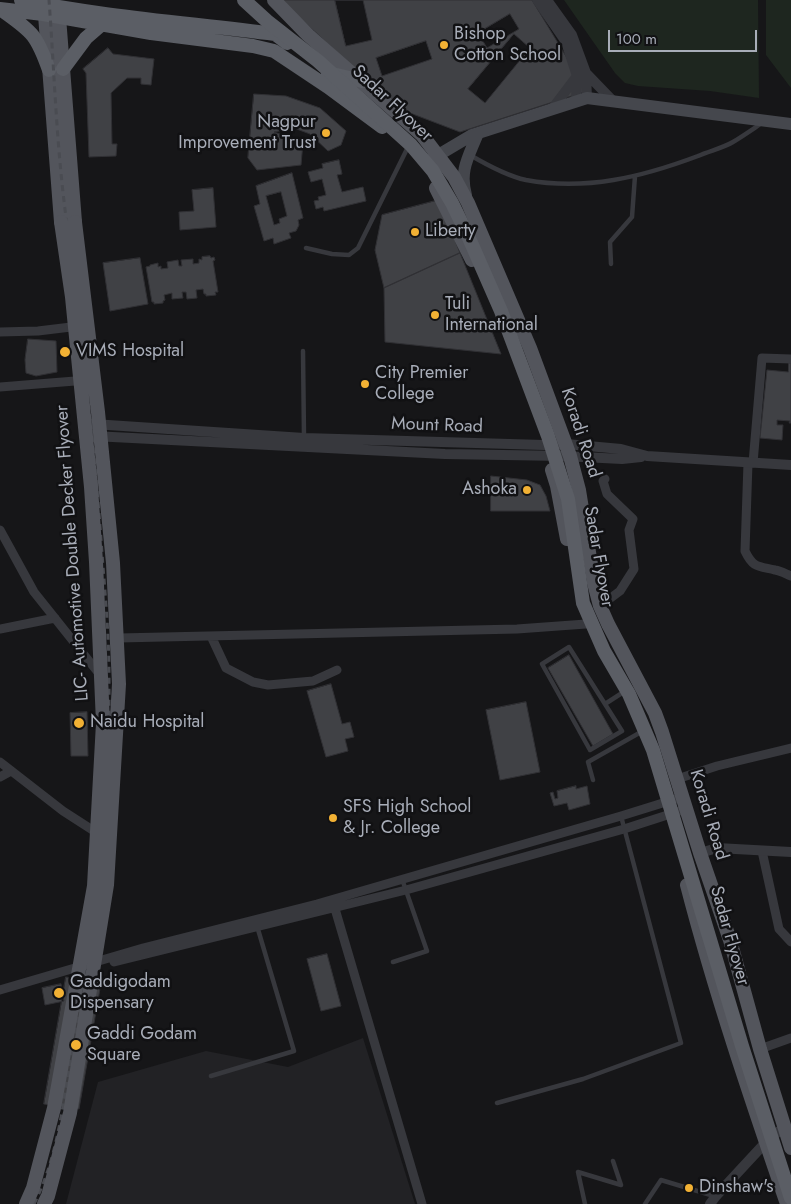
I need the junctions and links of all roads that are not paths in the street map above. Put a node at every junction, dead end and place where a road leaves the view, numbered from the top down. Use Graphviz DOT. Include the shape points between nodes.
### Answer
graph roads {
  1 [pos="20,0"];
  2 [pos="86,0"];
  3 [pos="244,0"];
  4 [pos="257,0"];
  5 [pos="274,0"];
  6 [pos="537,0"];
  7 [pos="547,0"];
  8 [pos="52,7"];
  9 [pos="0,9"];
  10 [pos="99,19"];
  11 [pos="56,69"];
  12 [pos="581,74"];
  13 [pos="362,81"];
  14 [pos="581,100"];
  15 [pos="613,101"];
  16 [pos="552,109"];
  17 [pos="766,121"];
  18 [pos="791,124"];
  19 [pos="478,133"];
  20 [pos="407,149"];
  21 [pos="438,154"];
  22 [pos="470,155"];
  23 [pos="422,166"];
  24 [pos="635,176"];
  25 [pos="468,203"];
  26 [pos="68,222"];
  27 [pos="306,248"];
  28 [pos="611,264"];
  29 [pos="72,327"];
  30 [pos="0,332"];
  31 [pos="303,351"];
  32 [pos="791,359"];
  33 [pos="75,381"];
  34 [pos="0,387"];
  35 [pos="81,429"];
  36 [pos="104,430"];
  37 [pos="304,438"];
  38 [pos="568,450"];
  39 [pos="546,451"];
  40 [pos="750,463"];
  41 [pos="791,465"];
  42 [pos="605,478"];
  43 [pos="0,530"];
  44 [pos="791,576"];
  45 [pos="600,606"];
  46 [pos="55,618"];
  47 [pos="586,624"];
  48 [pos="0,629"];
  49 [pos="211,636"];
  50 [pos="119,638"];
  51 [pos="97,670"];
  52 [pos="337,670"];
  53 [pos="622,693"];
  54 [pos="605,704"];
  55 [pos="640,732"];
  56 [pos="791,748"];
  57 [pos="0,762"];
  58 [pos="10,771"];
  59 [pos="0,777"];
  60 [pos="677,779"];
  61 [pos="594,780"];
  62 [pos="684,803"];
  63 [pos="664,809"];
  64 [pos="621,816"];
  65 [pos="624,829"];
  66 [pos="94,831"];
  67 [pos="114,838"];
  68 [pos="762,851"];
  69 [pos="791,852"];
  70 [pos="700,853"];
  71 [pos="402,879"];
  72 [pos="406,890"];
  73 [pos="334,903"];
  74 [pos="257,926"];
  75 [pos="791,942"];
  76 [pos="393,962"];
  77 [pos="98,964"];
  78 [pos="72,970"];
  79 [pos="0,990"];
  80 [pos="791,1038"];
  81 [pos="760,1049"];
  82 [pos="211,1076"];
  83 [pos="497,1103"];
  84 [pos="785,1117"];
  85 [pos="766,1142"];
  86 [pos="791,1147"];
  87 [pos="613,1161"];
  88 [pos="791,1177"];
  89 [pos="791,1198"];
  90 [pos="713,1200"];
  91 [pos="21,1204"];
  92 [pos="26,1204"];
  93 [pos="45,1204"];
  94 [pos="422,1204"];
  95 [pos="586,1204"];
  96 [pos="645,1204"];
  97 [pos="787,1204"];
  1 -- 8 [label="highway"];
  2 -- 10 [label="highway"];
  3 -- 89 [label="highway, Sadar Flyover, bridge" via="411,145 433,172 469,238 548,436 568,499 583,603 653,750"];
  4 -- 88 [label="highway, Sadar Flyover" via="417,141 446,179 469,222 516,333 565,465 573,493 590,599 661,754"];
  5 -- 13 [label="main road, Koradi Road" via="308,35"];
  6 -- 12 [label="street" via="566,42"];
  7 -- 12 [label="street" via="572,35"];
  8 -- 9 [label="highway"];
  8 -- 10 [label="highway"];
  8 -- 11 [label="main road"];
  9 -- 11 [label="highway" via="32,33"];
  10 -- 11 [label="highway" via="86,38"];
  10 -- 13 [label="highway" via="275,34 324,72"];
  10 -- 20 [label="highway" via="151,34 274,51 374,120"];
  11 -- 26 [label="main road"];
  12 -- 14 [label="street"];
  12 -- 15 [label="street"];
  12 -- 16 [label="street"];
  13 -- 21 [label="main road, Koradi Road" via="422,135"];
  14 -- 15 [label="main road"];
  14 -- 16 [label="main road"];
  15 -- 17 [label="main road"];
  16 -- 19 [label="main road"];
  17 -- 18 [label="main road"];
  17 -- 24 [label="lane" via="732,143"];
  19 -- 21 [label="main road"];
  19 -- 22 [label="main road"];
  20 -- 23 [label="highway"];
  20 -- 27 [label="lane" via="358,248 349,255"];
  21 -- 23 [label="main road"];
  21 -- 25 [label="main road, Koradi Road"];
  22 -- 24 [label="lane" via="524,180 566,184"];
  22 -- 25 [label="main road" via="465,162 462,181"];
  23 -- 39 [label="main road" via="436,187 507,341"];
  24 -- 28 [label="lane" via="632,216 610,242"];
  25 -- 38 [label="main road, Koradi Road" via="527,340"];
  26 -- 29 [label="main road" via="58,239"];
  26 -- 36 [label="main road" via="82,236"];
  26 -- 92 [label="main road, LIC- Automotive Double Decker Flyover, bridge" via="96,562 103,723 100,808 94,886 54,1108"];
  26 -- 93 [label="main road, LIC- Automotive Double Decker Flyover, bridge" via="98,412 113,563 118,684 107,885 70,1113"];
  29 -- 30 [label="street"];
  29 -- 33 [label="main road"];
  31 -- 37 [label="lane"];
  32 -- 40 [label="street" via="762,358"];
  33 -- 34 [label="street"];
  33 -- 35 [label="main road"];
  35 -- 36 [label="street"];
  35 -- 51 [label="main road" via="93,558"];
  36 -- 37 [label="street, Mount Road"];
  36 -- 39 [label="street" via="444,454"];
  36 -- 50 [label="main road" via="116,555"];
  37 -- 39 [label="street, Mount Road"];
  38 -- 39 [label="street, Mount Road"];
  38 -- 40 [label="street, Mount Road" via="621,448 647,456"];
  38 -- 45 [label="main road, Koradi Road" via="579,490"];
  39 -- 47 [label="main road" via="557,486 574,584"];
  40 -- 41 [label="street, Mount Road"];
  40 -- 44 [label="street" via="745,551 758,567"];
  42 -- 45 [label="street" via="607,494 633,519 628,530 634,569 620,591"];
  43 -- 46 [label="street" via="34,592"];
  45 -- 60 [label="main road, Koradi Road" via="655,713"];
  46 -- 48 [label="street"];
  46 -- 51 [label="street"];
  47 -- 49 [label="street" via="517,629"];
  47 -- 53 [label="main road"];
  49 -- 50 [label="street"];
  49 -- 52 [label="street" via="226,668 253,682 268,685 313,680"];
  50 -- 67 [label="main road" via="122,728"];
  51 -- 66 [label="main road" via="99,726"];
  53 -- 54 [label="lane"];
  53 -- 55 [label="main road"];
  54 -- 54 [label="lane" via="569,647 542,664 590,750 622,731"];
  55 -- 61 [label="lane" via="588,762"];
  55 -- 63 [label="main road"];
  56 -- 60 [label="street"];
  57 -- 58 [label="street"];
  58 -- 59 [label="street"];
  58 -- 66 [label="street"];
  60 -- 62 [label="main road, Koradi Road"];
  62 -- 63 [label="street"];
  62 -- 63 [label="street"];
  62 -- 70 [label="main road, Koradi Road"];
  63 -- 64 [label="street"];
  63 -- 65 [label="street"];
  63 -- 85 [label="main road"];
  64 -- 65 [label="lane"];
  64 -- 71 [label="street"];
  65 -- 72 [label="street"];
  65 -- 83 [label="lane" via="681,1043 582,1079"];
  66 -- 67 [label="street"];
  66 -- 78 [label="main road" via="91,888"];
  67 -- 77 [label="main road" via="110,891"];
  68 -- 69 [label="street"];
  68 -- 70 [label="street" via="717,848"];
  68 -- 75 [label="street" via="779,929"];
  70 -- 81 [label="main road, Koradi Road" via="730,940"];
  71 -- 72 [label="lane"];
  71 -- 73 [label="street"];
  72 -- 73 [label="street"];
  72 -- 76 [label="lane" via="427,951"];
  73 -- 74 [label="street"];
  73 -- 77 [label="street"];
  73 -- 94 [label="street"];
  74 -- 77 [label="street"];
  74 -- 82 [label="lane" via="294,1051"];
  77 -- 78 [label="street"];
  77 -- 93 [label="main road" via="73,1112 52,1196"];
  78 -- 79 [label="street"];
  78 -- 91 [label="main road" via="50,1110"];
  80 -- 81 [label="street"];
  81 -- 84 [label="main road, Koradi Road"];
  84 -- 85 [label="street"];
  84 -- 86 [label="main road, Koradi Road"];
  85 -- 90 [label="street"];
  85 -- 97 [label="main road"];
  87 -- 95 [label="lane" via="621,1185 578,1172"];
  90 -- 96 [label="lane" via="661,1180"];
}
